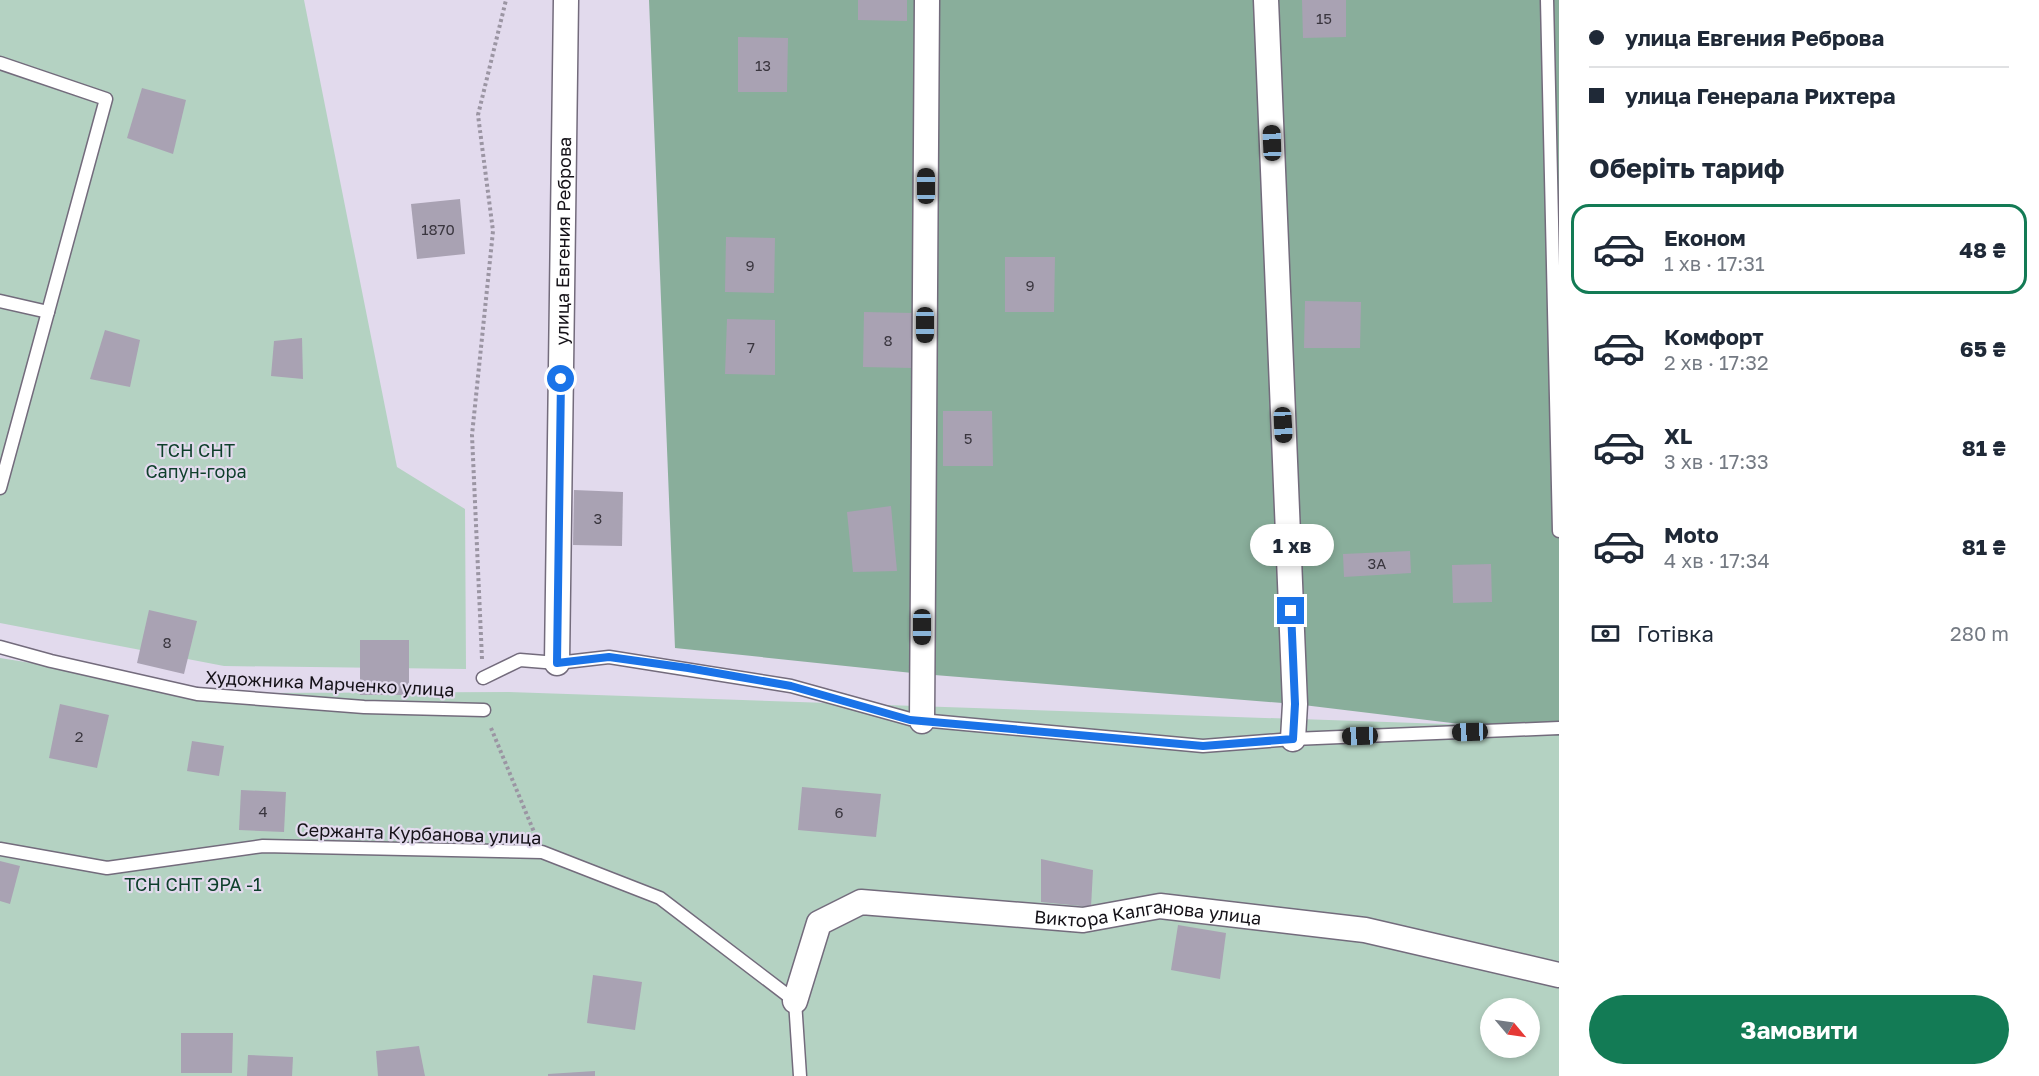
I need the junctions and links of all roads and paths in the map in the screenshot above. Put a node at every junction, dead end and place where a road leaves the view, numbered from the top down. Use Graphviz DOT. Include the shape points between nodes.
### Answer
graph roads {
  1 [pos="506,0"];
  2 [pos="566,0"];
  3 [pos="927,0"];
  4 [pos="1266,0"];
  5 [pos="1548,0"];
  6 [pos="0,63"];
  7 [pos="0,301"];
  8 [pos="48,312"];
  9 [pos="0,488"];
  10 [pos="1559,531"];
  11 [pos="0,647"];
  12 [pos="557,663"];
  13 [pos="483,678"];
  14 [pos="484,710"];
  15 [pos="922,721"];
  16 [pos="1559,728"];
  17 [pos="1293,739"];
  18 [pos="0,849"];
  19 [pos="542,852"];
  20 [pos="1559,975"];
  21 [pos="795,1001"];
  22 [pos="800,1076"];
  1 -- 13 [label="path" via="478,115 493,231 472,435"];
  2 -- 12 [label="street, улица Евгения Реброва"];
  3 -- 15 [label="street"];
  4 -- 17 [label="street" via="1295,704"];
  5 -- 10 [label="lane"];
  6 -- 8 [label="lane" via="106,99"];
  7 -- 8 [label="lane"];
  8 -- 9 [label="lane"];
  11 -- 14 [label="lane, Художника Марченко улица" via="197,694"];
  12 -- 13 [label="lane" via="520,660"];
  12 -- 15 [label="lane" via="609,657 688,668 791,686"];
  14 -- 19 [label="path"];
  15 -- 17 [label="lane" via="1203,746"];
  16 -- 17 [label="lane"];
  18 -- 19 [label="lane, Сержанта Курбанова улица" via="107,868 263,846"];
  19 -- 21 [label="lane, Сержанта Курбанова улица" via="660,898"];
  20 -- 21 [label="street, Виктора Калганова улица" via="1365,930 1160,906 1083,920 861,902 819,923"];
  21 -- 22 [label="lane"];
}
